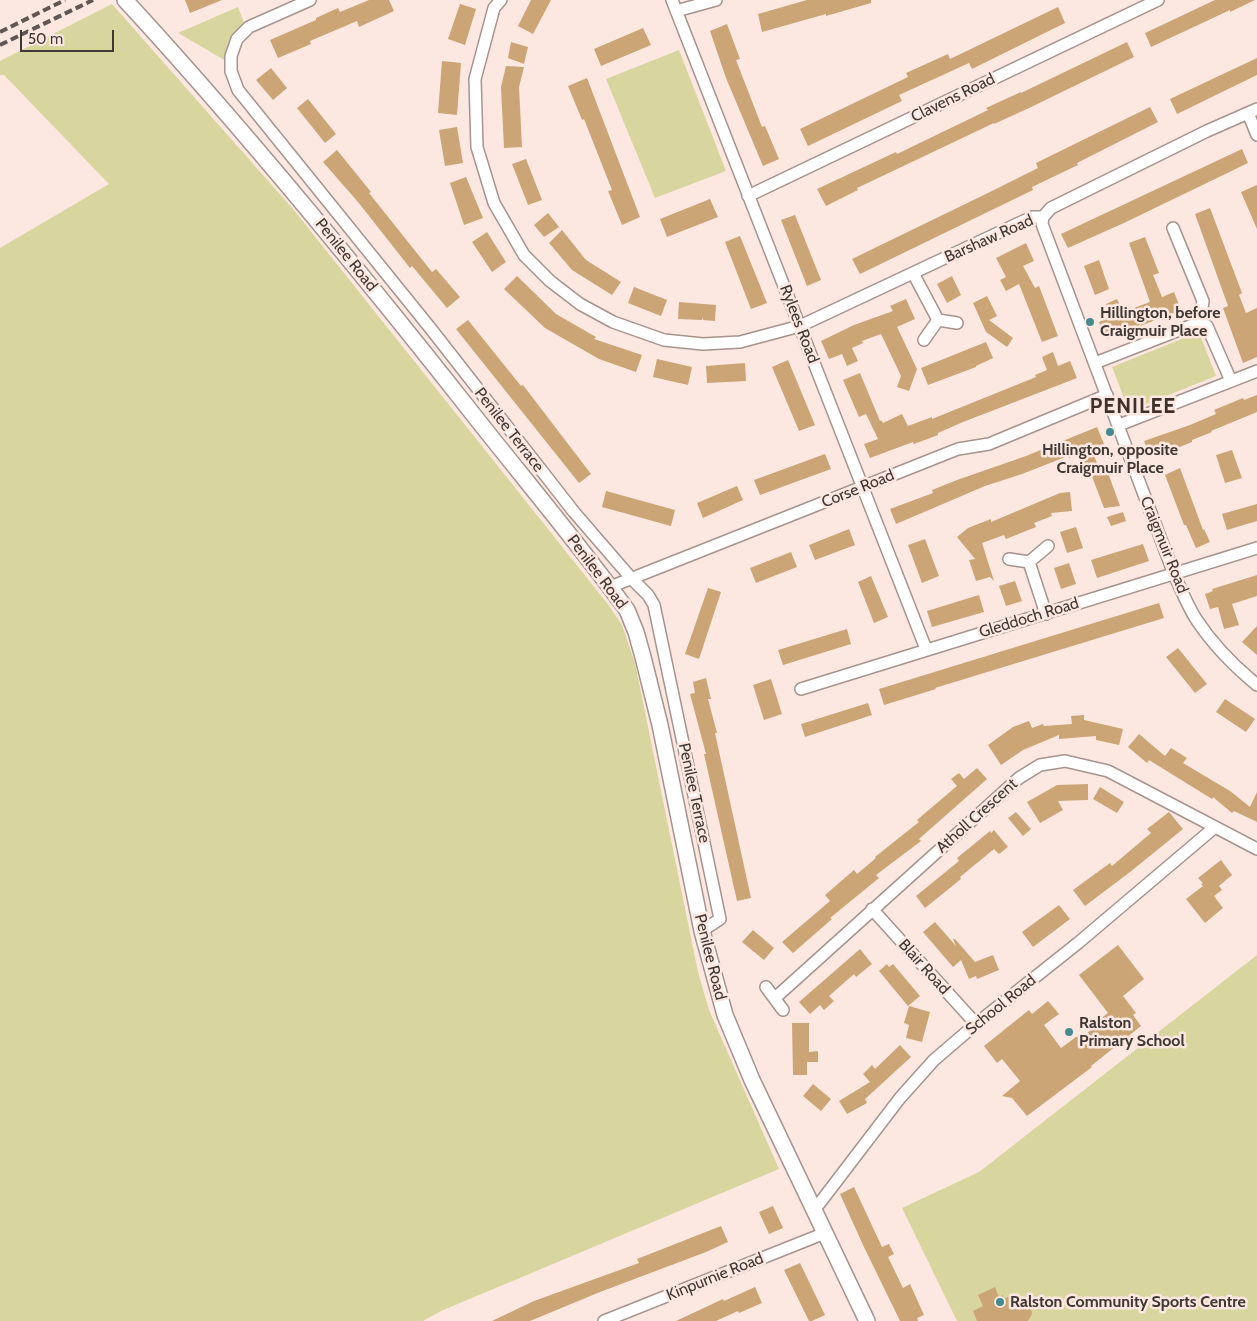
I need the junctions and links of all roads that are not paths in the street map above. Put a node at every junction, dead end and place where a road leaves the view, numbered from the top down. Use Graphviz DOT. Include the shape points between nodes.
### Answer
graph roads {
  1 [pos="310,0"];
  2 [pos="500,0"];
  3 [pos="672,0"];
  4 [pos="716,0"];
  5 [pos="1158,0"];
  6 [pos="125,1"];
  7 [pos="676,12"];
  8 [pos="1252,111"];
  9 [pos="1257,135"];
  10 [pos="748,196"];
  11 [pos="1043,216"];
  12 [pos="1173,228"];
  13 [pos="913,274"];
  14 [pos="938,320"];
  15 [pos="1200,322"];
  16 [pos="957,323"];
  17 [pos="800,326"];
  18 [pos="924,340"];
  19 [pos="1095,363"];
  20 [pos="1257,371"];
  21 [pos="1231,381"];
  22 [pos="1107,395"];
  23 [pos="1119,425"];
  24 [pos="862,488"];
  25 [pos="1048,546"];
  26 [pos="1257,548"];
  27 [pos="1009,559"];
  28 [pos="1029,562"];
  29 [pos="1174,574"];
  30 [pos="631,578"];
  31 [pos="610,587"];
  32 [pos="1046,614"];
  33 [pos="926,649"];
  34 [pos="1257,685"];
  35 [pos="801,689"];
  36 [pos="1215,827"];
  37 [pos="1257,849"];
  38 [pos="872,909"];
  39 [pos="702,931"];
  40 [pos="766,987"];
  41 [pos="775,998"];
  42 [pos="783,1010"];
  43 [pos="976,1024"];
  44 [pos="812,1207"];
  45 [pos="825,1233"];
  46 [pos="604,1321"];
  47 [pos="867,1321"];
  1 -- 30 [label="street, Penilee Terrace" via="249,27 237,39 232,72 238,90 574,512"];
  2 -- 17 [label="street, Barshaw Road" via="494,8 475,79 477,147 494,204 524,255 580,304 613,322 664,340 703,344 740,342"];
  3 -- 7 [label="street, Rylees Road"];
  4 -- 7 [label="street"];
  5 -- 10 [label="street, Clavens Road"];
  6 -- 31 [label="street, Penilee Road" via="314,216"];
  7 -- 10 [label="street, Rylees Road"];
  8 -- 9 [label="street"];
  8 -- 11 [label="street, Barshaw Road" via="1051,208"];
  10 -- 17 [label="street, Rylees Road"];
  11 -- 13 [label="street, Barshaw Road" via="1032,217"];
  11 -- 19 [label="street, Craigmuir Road" via="1042,224"];
  12 -- 15 [label="street" via="1203,301"];
  13 -- 14 [label="street"];
  13 -- 17 [label="street, Barshaw Road"];
  14 -- 16 [label="street"];
  14 -- 18 [label="street"];
  15 -- 19 [label="street"];
  15 -- 21 [label="street" via="1207,326"];
  17 -- 24 [label="street, Rylees Road"];
  19 -- 22 [label="street, Craigmuir Road"];
  20 -- 21 [label="street"];
  21 -- 23 [label="street"];
  22 -- 23 [label="street, Craigmuir Road"];
  22 -- 24 [label="street, Corse Road" via="989,444 958,449"];
  23 -- 29 [label="street, Craigmuir Road"];
  24 -- 30 [label="street, Corse Road"];
  24 -- 33 [label="street, Rylees Road"];
  25 -- 28 [label="street"];
  26 -- 29 [label="street, Gleddoch Road"];
  27 -- 28 [label="street"];
  28 -- 32 [label="street"];
  29 -- 32 [label="street, Gleddoch Road"];
  29 -- 34 [label="street, Craigmuir Road" via="1195,618 1215,645"];
  30 -- 31 [label="street, Corse Road"];
  30 -- 39 [label="street, Penilee Terrace" via="654,605 720,919"];
  31 -- 39 [label="street, Penilee Road" via="627,610 644,657"];
  32 -- 33 [label="street, Gleddoch Road"];
  33 -- 35 [label="street, Gleddoch Road"];
  36 -- 37 [label="street, Atholl Crescent"];
  36 -- 38 [label="street, Atholl Crescent" via="1108,771 1066,761 1040,765 1020,778"];
  36 -- 43 [label="street, School Road"];
  38 -- 41 [label="street, Atholl Crescent"];
  38 -- 43 [label="street, Blair Road"];
  39 -- 44 [label="street, Penilee Road" via="724,1015"];
  40 -- 41 [label="street"];
  41 -- 42 [label="street"];
  43 -- 44 [label="street, School Road" via="934,1060 900,1098 819,1204"];
  44 -- 45 [label="street, Penilee Road"];
  45 -- 46 [label="street, Kinpurnie Road"];
  45 -- 47 [label="street, Penilee Road"];
}
